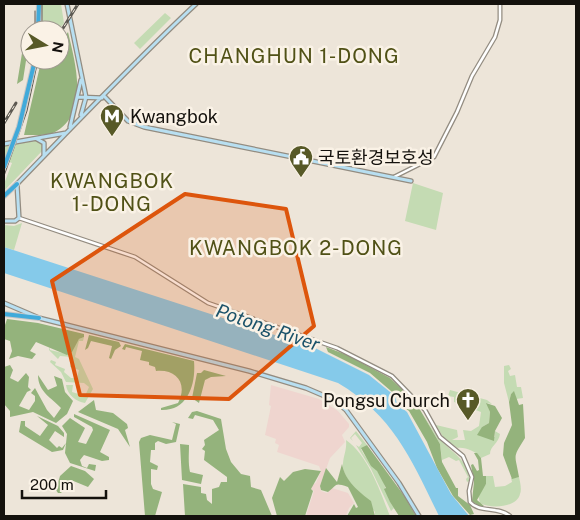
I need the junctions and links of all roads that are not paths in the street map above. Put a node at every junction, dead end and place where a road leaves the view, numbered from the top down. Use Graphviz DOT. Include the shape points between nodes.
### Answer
graph roads {
  1 [pos="39,4"];
  2 [pos="67,4"];
  3 [pos="196,4"];
  4 [pos="500,4"];
  5 [pos="38,20"];
  6 [pos="32,70"];
  7 [pos="82,76"];
  8 [pos="78,97"];
  9 [pos="86,97"];
  10 [pos="103,97"];
  11 [pos="73,115"];
  12 [pos="81,115"];
  13 [pos="68,131"];
  14 [pos="34,138"];
  15 [pos="4,144"];
  16 [pos="44,156"];
  17 [pos="4,167"];
  18 [pos="394,177"];
  19 [pos="411,181"];
  20 [pos="17,184"];
  21 [pos="4,196"];
  22 [pos="19,218"];
  23 [pos="4,221"];
  24 [pos="4,303"];
  25 [pos="4,314"];
  26 [pos="38,318"];
  27 [pos="419,516"];
  28 [pos="510,516"];
  1 -- 5 [label="highway"];
  2 -- 7 [label="main road"];
  3 -- 10 [label="main road"];
  4 -- 18 [label="street" via="495,37 472,76 434,157"];
  6 -- 17 [label="highway, bridge" via="25,108"];
  7 -- 8 [label="main road"];
  7 -- 9 [label="main road"];
  8 -- 9 [label="main road"];
  8 -- 11 [label="main road"];
  9 -- 10 [label="main road"];
  9 -- 12 [label="main road"];
  10 -- 12 [label="main road"];
  10 -- 18 [label="main road" via="128,121 144,127"];
  11 -- 12 [label="main road"];
  11 -- 13 [label="main road"];
  12 -- 13 [label="main road"];
  13 -- 14 [label="main road"];
  13 -- 16 [label="main road"];
  14 -- 15 [label="main road"];
  14 -- 16 [label="main road" via="44,143"];
  16 -- 20 [label="main road"];
  18 -- 19 [label="main road"];
  20 -- 21 [label="highway"];
  20 -- 22 [label="main road"];
  22 -- 23 [label="main road"];
  22 -- 28 [label="street" via="135,257 208,303 337,348 392,376 425,410 440,437 464,456 472,477 470,502 475,507 504,511"];
  24 -- 26 [label="main road"];
  25 -- 26 [label="highway"];
  26 -- 27 [label="main road" via="249,371 334,400 346,410"];
}
